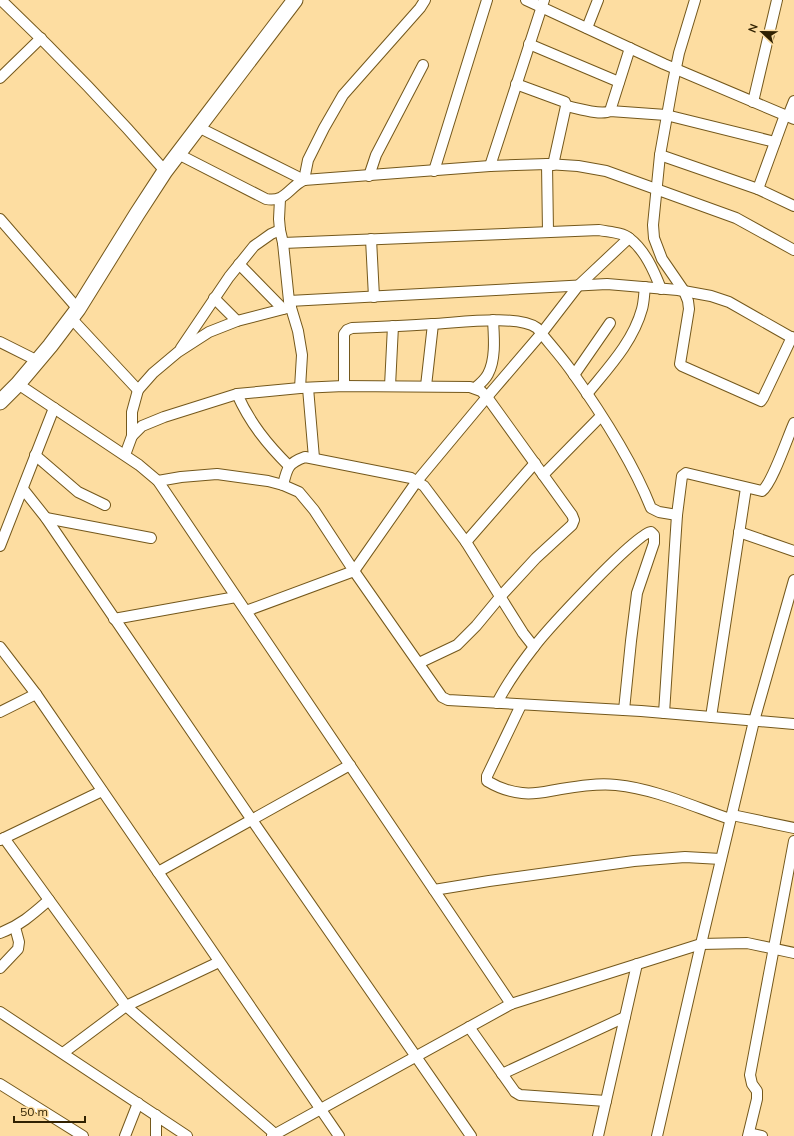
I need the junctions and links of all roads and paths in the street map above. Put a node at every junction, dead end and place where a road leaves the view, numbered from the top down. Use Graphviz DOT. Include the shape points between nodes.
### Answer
graph roads {
  1 [pos="0,0"];
  2 [pos="295,0"];
  3 [pos="424,0"];
  4 [pos="487,0"];
  5 [pos="526,0"];
  6 [pos="598,0"];
  7 [pos="696,0"];
  8 [pos="777,0"];
  9 [pos="542,3"];
  10 [pos="587,28"];
  11 [pos="40,38"];
  12 [pos="529,44"];
  13 [pos="630,48"];
  14 [pos="423,65"];
  15 [pos="671,67"];
  16 [pos="0,78"];
  17 [pos="619,82"];
  18 [pos="516,84"];
  19 [pos="794,101"];
  20 [pos="753,102"];
  21 [pos="566,106"];
  22 [pos="610,110"];
  23 [pos="664,115"];
  24 [pos="789,117"];
  25 [pos="198,127"];
  26 [pos="775,142"];
  27 [pos="178,154"];
  28 [pos="660,155"];
  29 [pos="550,164"];
  30 [pos="490,166"];
  31 [pos="166,171"];
  32 [pos="434,171"];
  33 [pos="369,176"];
  34 [pos="304,180"];
  35 [pos="653,187"];
  36 [pos="758,189"];
  37 [pos="280,199"];
  38 [pos="794,206"];
  39 [pos="1,222"];
  40 [pos="280,230"];
  41 [pos="548,232"];
  42 [pos="629,238"];
  43 [pos="371,239"];
  44 [pos="283,243"];
  45 [pos="793,245"];
  46 [pos="239,264"];
  47 [pos="578,286"];
  48 [pos="645,287"];
  49 [pos="663,289"];
  50 [pos="681,291"];
  51 [pos="374,297"];
  52 [pos="214,298"];
  53 [pos="288,306"];
  54 [pos="75,313"];
  55 [pos="494,320"];
  56 [pos="237,321"];
  57 [pos="610,323"];
  58 [pos="434,324"];
  59 [pos="392,326"];
  60 [pos="542,334"];
  61 [pos="793,338"];
  62 [pos="0,342"];
  63 [pos="178,352"];
  64 [pos="38,361"];
  65 [pos="574,376"];
  66 [pos="18,384"];
  67 [pos="344,386"];
  68 [pos="390,386"];
  69 [pos="426,386"];
  70 [pos="304,388"];
  71 [pos="475,388"];
  72 [pos="138,390"];
  73 [pos="237,394"];
  74 [pos="587,394"];
  75 [pos="487,397"];
  76 [pos="0,402"];
  77 [pos="54,408"];
  78 [pos="602,416"];
  79 [pos="794,423"];
  80 [pos="132,436"];
  81 [pos="35,455"];
  82 [pos="125,455"];
  83 [pos="314,458"];
  84 [pos="535,463"];
  85 [pos="290,466"];
  86 [pos="543,475"];
  87 [pos="158,481"];
  88 [pos="417,482"];
  89 [pos="283,485"];
  90 [pos="746,488"];
  91 [pos="23,489"];
  92 [pos="106,505"];
  93 [pos="674,515"];
  94 [pos="46,518"];
  95 [pos="739,532"];
  96 [pos="151,538"];
  97 [pos="466,542"];
  98 [pos="0,546"];
  99 [pos="794,551"];
  100 [pos="354,571"];
  101 [pos="794,580"];
  102 [pos="236,597"];
  103 [pos="500,597"];
  104 [pos="246,611"];
  105 [pos="114,619"];
  106 [pos="533,645"];
  107 [pos="0,647"];
  108 [pos="419,663"];
  109 [pos="36,694"];
  110 [pos="493,703"];
  111 [pos="521,705"];
  112 [pos="624,710"];
  113 [pos="0,712"];
  114 [pos="664,713"];
  115 [pos="711,717"];
  116 [pos="754,721"];
  117 [pos="794,724"];
  118 [pos="350,765"];
  119 [pos="102,791"];
  120 [pos="731,817"];
  121 [pos="252,820"];
  122 [pos="794,828"];
  123 [pos="2,839"];
  124 [pos="794,841"];
  125 [pos="721,859"];
  126 [pos="158,872"];
  127 [pos="434,890"];
  128 [pos="49,900"];
  129 [pos="15,927"];
  130 [pos="0,933"];
  131 [pos="701,944"];
  132 [pos="774,949"];
  133 [pos="794,953"];
  134 [pos="219,962"];
  135 [pos="637,964"];
  136 [pos="0,968"];
  137 [pos="511,1004"];
  138 [pos="126,1006"];
  139 [pos="0,1012"];
  140 [pos="625,1017"];
  141 [pos="469,1027"];
  142 [pos="63,1053"];
  143 [pos="416,1056"];
  144 [pos="502,1074"];
  145 [pos="0,1084"];
  146 [pos="606,1101"];
  147 [pos="138,1103"];
  148 [pos="321,1109"];
  149 [pos="156,1116"];
  150 [pos="749,1134"];
  151 [pos="274,1135"];
  152 [pos="84,1136"];
  153 [pos="125,1136"];
  154 [pos="156,1136"];
  155 [pos="187,1136"];
  156 [pos="340,1136"];
  157 [pos="471,1136"];
  158 [pos="598,1136"];
  159 [pos="657,1136"];
  160 [pos="762,1136"];
  1 -- 11 [label="street"];
  2 -- 25 [label="main road"];
  3 -- 34 [label="street" via="420,8 343,95 308,160"];
  4 -- 32 [label="street"];
  5 -- 9 [label="street"];
  6 -- 10 [label="street"];
  7 -- 15 [label="street"];
  8 -- 20 [label="street"];
  9 -- 10 [label="street"];
  9 -- 12 [label="street"];
  10 -- 13 [label="street"];
  11 -- 16 [label="street"];
  11 -- 31 [label="street"];
  12 -- 17 [label="street"];
  12 -- 18 [label="street"];
  13 -- 15 [label="street"];
  13 -- 17 [label="street"];
  14 -- 33 [label="street" via="376,155"];
  15 -- 20 [label="street"];
  15 -- 23 [label="street"];
  17 -- 22 [label="street"];
  18 -- 21 [label="street" via="560,99"];
  18 -- 30 [label="street"];
  19 -- 24 [label="street"];
  20 -- 24 [label="street"];
  21 -- 22 [label="street" via="599,112"];
  21 -- 29 [label="street"];
  22 -- 23 [label="street"];
  23 -- 26 [label="street"];
  23 -- 28 [label="street"];
  24 -- 26 [label="street"];
  25 -- 27 [label="main road"];
  25 -- 34 [label="street"];
  26 -- 36 [label="street"];
  27 -- 31 [label="main road"];
  27 -- 37 [label="street" via="266,199"];
  28 -- 35 [label="street"];
  28 -- 36 [label="street"];
  29 -- 30 [label="street"];
  29 -- 35 [label="street" via="606,171"];
  29 -- 41 [label="street"];
  30 -- 32 [label="street"];
  31 -- 54 [label="main road"];
  32 -- 33 [label="street"];
  33 -- 34 [label="street"];
  34 -- 37 [label="street"];
  35 -- 45 [label="street" via="736,218"];
  35 -- 50 [label="street" via="654,238 662,259"];
  36 -- 38 [label="street"];
  37 -- 40 [label="street"];
  39 -- 54 [label="street"];
  40 -- 44 [label="street"];
  40 -- 46 [label="street" via="254,246"];
  41 -- 42 [label="street" via="599,230"];
  41 -- 43 [label="street"];
  42 -- 47 [label="street"];
  42 -- 49 [label="street" via="639,248"];
  43 -- 44 [label="street"];
  43 -- 51 [label="street"];
  44 -- 53 [label="street"];
  46 -- 52 [label="street"];
  46 -- 53 [label="street"];
  47 -- 48 [label="street" via="607,284"];
  47 -- 51 [label="street"];
  47 -- 60 [label="street"];
  48 -- 49 [label="street"];
  48 -- 74 [label="street" via="642,308 632,333 618,357"];
  49 -- 50 [label="street"];
  50 -- 61 [label="street" via="729,302"];
  50 -- 61 [label="street" via="688,301 689,308 680,359 682,366 760,401"];
  51 -- 53 [label="street"];
  52 -- 56 [label="street"];
  52 -- 63 [label="street"];
  53 -- 56 [label="street"];
  53 -- 70 [label="street" via="298,331"];
  54 -- 64 [label="main road"];
  54 -- 72 [label="street"];
  55 -- 58 [label="street"];
  55 -- 60 [label="street" via="523,322 532,325"];
  55 -- 71 [label="street" via="489,374"];
  56 -- 63 [label="street" via="210,332"];
  57 -- 65 [label="street"];
  58 -- 59 [label="street"];
  58 -- 69 [label="street"];
  59 -- 67 [label="street" via="347,330 344,334"];
  59 -- 68 [label="street"];
  60 -- 65 [label="street"];
  60 -- 75 [label="street"];
  62 -- 64 [label="street"];
  63 -- 72 [label="street"];
  64 -- 66 [label="main road"];
  65 -- 74 [label="street"];
  66 -- 76 [label="main road"];
  66 -- 77 [label="street"];
  67 -- 68 [label="street"];
  67 -- 70 [label="street"];
  68 -- 69 [label="street"];
  69 -- 71 [label="street"];
  70 -- 73 [label="street"];
  70 -- 83 [label="street"];
  71 -- 75 [label="street"];
  72 -- 80 [label="street" via="132,412"];
  73 -- 80 [label="street" via="164,417 142,426"];
  73 -- 85 [label="street" via="250,420 275,452"];
  74 -- 78 [label="street"];
  75 -- 84 [label="street"];
  75 -- 88 [label="street"];
  77 -- 81 [label="street"];
  77 -- 82 [label="street"];
  78 -- 86 [label="street"];
  78 -- 93 [label="street" via="651,508"];
  79 -- 90 [label="street" via="768,483 762,491"];
  80 -- 82 [label="street"];
  81 -- 91 [label="street"];
  81 -- 92 [label="street" via="78,492"];
  82 -- 87 [label="street"];
  83 -- 85 [label="street" via="295,460"];
  83 -- 88 [label="street" via="411,478"];
  84 -- 86 [label="street"];
  84 -- 97 [label="street"];
  85 -- 89 [label="street"];
  86 -- 103 [label="street" via="574,520 572,525 536,558"];
  87 -- 89 [label="street" via="217,474"];
  87 -- 102 [label="street"];
  88 -- 97 [label="street" via="424,486"];
  88 -- 100 [label="street"];
  89 -- 100 [label="street" via="298,492 314,510"];
  90 -- 93 [label="street" via="686,473 682,476"];
  90 -- 95 [label="street"];
  91 -- 94 [label="street"];
  91 -- 98 [label="street"];
  93 -- 114 [label="street"];
  94 -- 96 [label="street"];
  94 -- 105 [label="street"];
  95 -- 99 [label="street"];
  95 -- 115 [label="street"];
  97 -- 103 [label="street"];
  100 -- 104 [label="street"];
  100 -- 108 [label="street"];
  101 -- 116 [label="street"];
  102 -- 104 [label="street"];
  102 -- 105 [label="street"];
  103 -- 106 [label="street"];
  103 -- 108 [label="street" via="457,645"];
  104 -- 118 [label="street"];
  105 -- 121 [label="street"];
  106 -- 110 [label="street"];
  106 -- 112 [label="street" via="634,543 648,532 654,534 654,543 638,593"];
  107 -- 109 [label="street"];
  108 -- 110 [label="street" via="442,697 448,700"];
  109 -- 113 [label="street"];
  109 -- 119 [label="street"];
  110 -- 111 [label="street"];
  111 -- 112 [label="street"];
  111 -- 120 [label="street" via="487,776 487,781 494,786 522,794 616,785 672,798"];
  112 -- 114 [label="street"];
  114 -- 115 [label="street"];
  115 -- 116 [label="street"];
  116 -- 117 [label="street"];
  116 -- 120 [label="street"];
  118 -- 121 [label="street"];
  118 -- 127 [label="street"];
  119 -- 123 [label="street"];
  119 -- 126 [label="street"];
  120 -- 122 [label="street"];
  120 -- 125 [label="street"];
  121 -- 126 [label="street"];
  121 -- 143 [label="street"];
  123 -- 128 [label="street"];
  124 -- 132 [label="street"];
  125 -- 127 [label="street" via="685,857 634,861 489,880"];
  125 -- 131 [label="street"];
  126 -- 134 [label="street"];
  127 -- 137 [label="street"];
  128 -- 129 [label="street"];
  128 -- 138 [label="street"];
  129 -- 130 [label="street"];
  129 -- 136 [label="street" via="18,949"];
  131 -- 132 [label="street" via="747,943"];
  131 -- 135 [label="street"];
  131 -- 159 [label="street"];
  132 -- 133 [label="street"];
  132 -- 150 [label="street" via="750,1075 757,1091 757,1099"];
  134 -- 138 [label="street"];
  134 -- 148 [label="street"];
  135 -- 137 [label="street"];
  135 -- 140 [label="street"];
  137 -- 141 [label="street"];
  138 -- 142 [label="street"];
  138 -- 151 [label="street"];
  139 -- 142 [label="street"];
  140 -- 144 [label="street"];
  140 -- 146 [label="street"];
  141 -- 143 [label="street"];
  141 -- 144 [label="street"];
  142 -- 147 [label="street"];
  143 -- 148 [label="street"];
  143 -- 157 [label="street"];
  144 -- 146 [label="street" via="520,1095"];
  145 -- 152 [label="street"];
  146 -- 158 [label="street"];
  147 -- 149 [label="street"];
  147 -- 153 [label="street"];
  148 -- 151 [label="street"];
  148 -- 156 [label="street"];
  149 -- 154 [label="street"];
  149 -- 155 [label="street"];
  150 -- 160 [label="street"];
}
